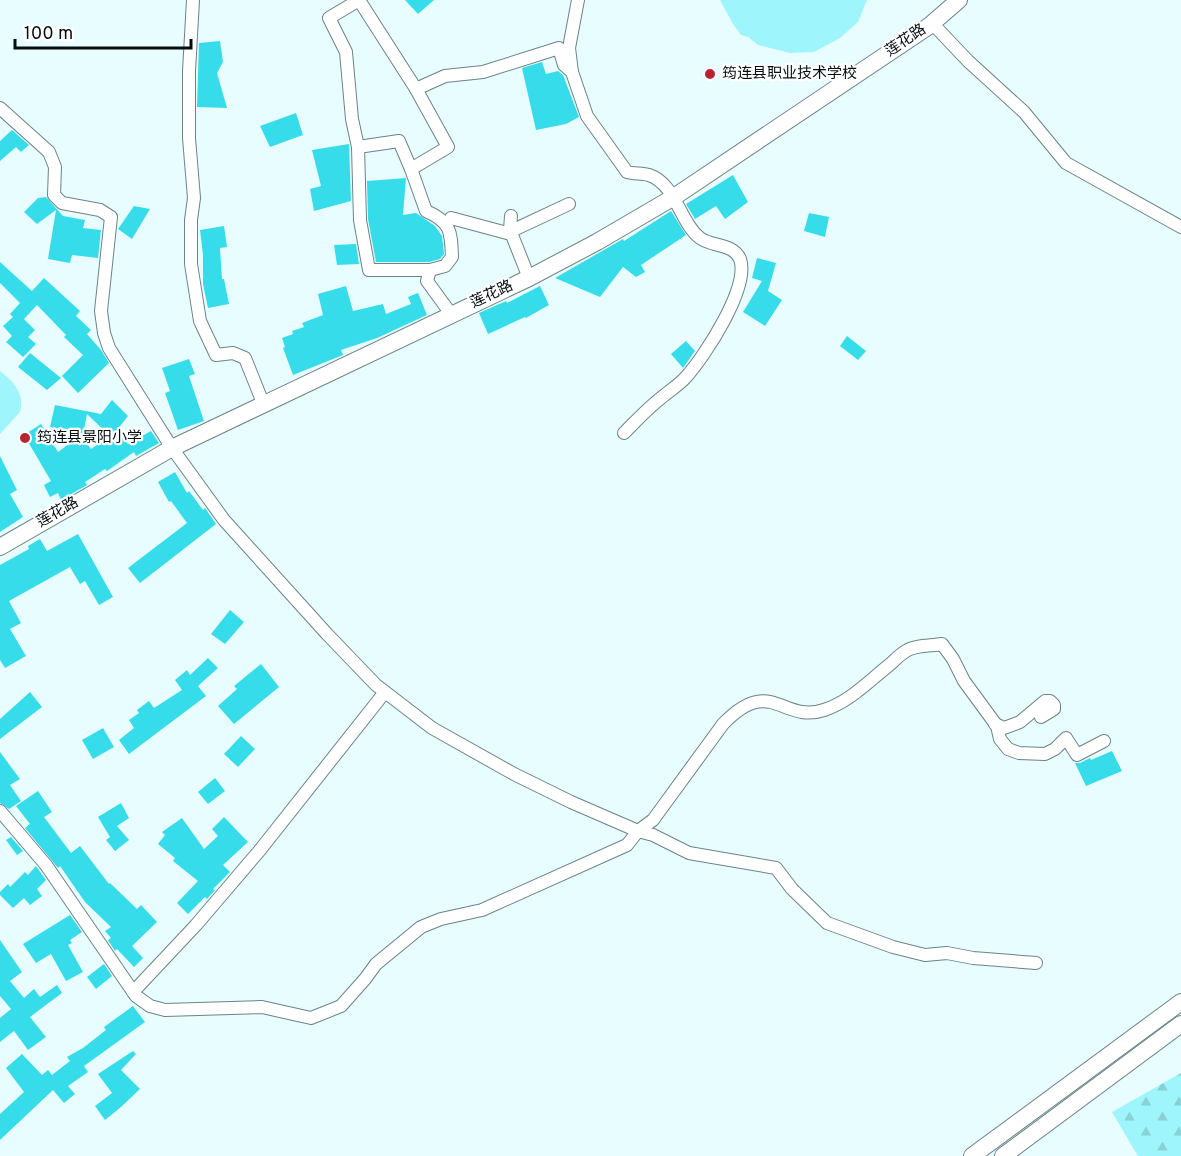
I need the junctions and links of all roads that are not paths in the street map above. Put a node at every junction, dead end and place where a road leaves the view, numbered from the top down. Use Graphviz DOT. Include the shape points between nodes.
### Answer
graph roads {
  1 [pos="193,0"];
  2 [pos="578,0"];
  3 [pos="959,0"];
  4 [pos="932,24"];
  5 [pos="572,72"];
  6 [pos="416,89"];
  7 [pos="0,108"];
  8 [pos="358,147"];
  9 [pos="411,169"];
  10 [pos="674,197"];
  11 [pos="569,204"];
  12 [pos="511,216"];
  13 [pos="451,218"];
  14 [pos="1181,227"];
  15 [pos="511,233"];
  16 [pos="430,270"];
  17 [pos="529,278"];
  18 [pos="451,314"];
  19 [pos="263,403"];
  20 [pos="624,433"];
  21 [pos="172,448"];
  22 [pos="0,547"];
  23 [pos="385,692"];
  24 [pos="1041,717"];
  25 [pos="995,724"];
  26 [pos="1104,741"];
  27 [pos="0,811"];
  28 [pos="638,831"];
  29 [pos="1036,963"];
  30 [pos="133,992"];
  31 [pos="1181,1002"];
  32 [pos="1181,1024"];
  33 [pos="972,1156"];
  34 [pos="1003,1156"];
  1 -- 19 [label="street" via="189,138 194,198 191,264 197,308 216,356 233,353 244,358"];
  2 -- 5 [label="street" via="569,48"];
  3 -- 4 [label="main road, 莲花路"];
  4 -- 10 [label="main road, 莲花路"];
  4 -- 14 [label="street" via="1024,112 1066,163"];
  5 -- 6 [label="street" via="564,65 559,48 483,72 445,76"];
  5 -- 10 [label="street" via="587,116 627,172 649,175"];
  6 -- 8 [label="street" via="359,0 329,18 346,52"];
  6 -- 9 [label="street" via="448,147"];
  7 -- 21 [label="street" via="49,153 55,167 54,195 62,203 100,210 111,217 101,311 104,333 109,348"];
  8 -- 9 [label="street" via="399,141"];
  8 -- 16 [label="street" via="360,220 369,270"];
  9 -- 16 [label="street" via="426,211 441,218 449,229 452,257 445,266"];
  10 -- 17 [label="main road, 莲花路"];
  10 -- 20 [label="street" via="700,239 734,251 740,259 741,273 728,316 685,378"];
  11 -- 15 [label="street"];
  12 -- 15 [label="street"];
  13 -- 15 [label="street"];
  15 -- 17 [label="street"];
  16 -- 18 [label="street" via="427,281"];
  17 -- 18 [label="main road, 莲花路"];
  18 -- 19 [label="main road, 莲花路"];
  19 -- 21 [label="main road, 莲花路"];
  21 -- 22 [label="main road, 莲花路"];
  21 -- 23 [label="street" via="224,520"];
  23 -- 28 [label="street" via="432,728 514,774"];
  23 -- 30 [label="street" via="260,850"];
  24 -- 25 [label="street" via="1054,709 1050,701 1020,722 1004,728"];
  25 -- 26 [label="street" via="1008,749 1019,753 1045,754 1066,738 1077,755"];
  25 -- 28 [label="street" via="942,644 907,650 844,702 821,711 801,711 761,701 736,711 653,820"];
  27 -- 30 [label="street" via="46,864"];
  28 -- 29 [label="street" via="689,853 776,868 826,923 893,947 925,955 947,953"];
  28 -- 30 [label="street" via="627,845 549,881 482,910 421,927 376,964 341,1006 311,1018 262,1007 165,1010 150,1006"];
  31 -- 33 [label="main road"];
  32 -- 34 [label="main road"];
}
